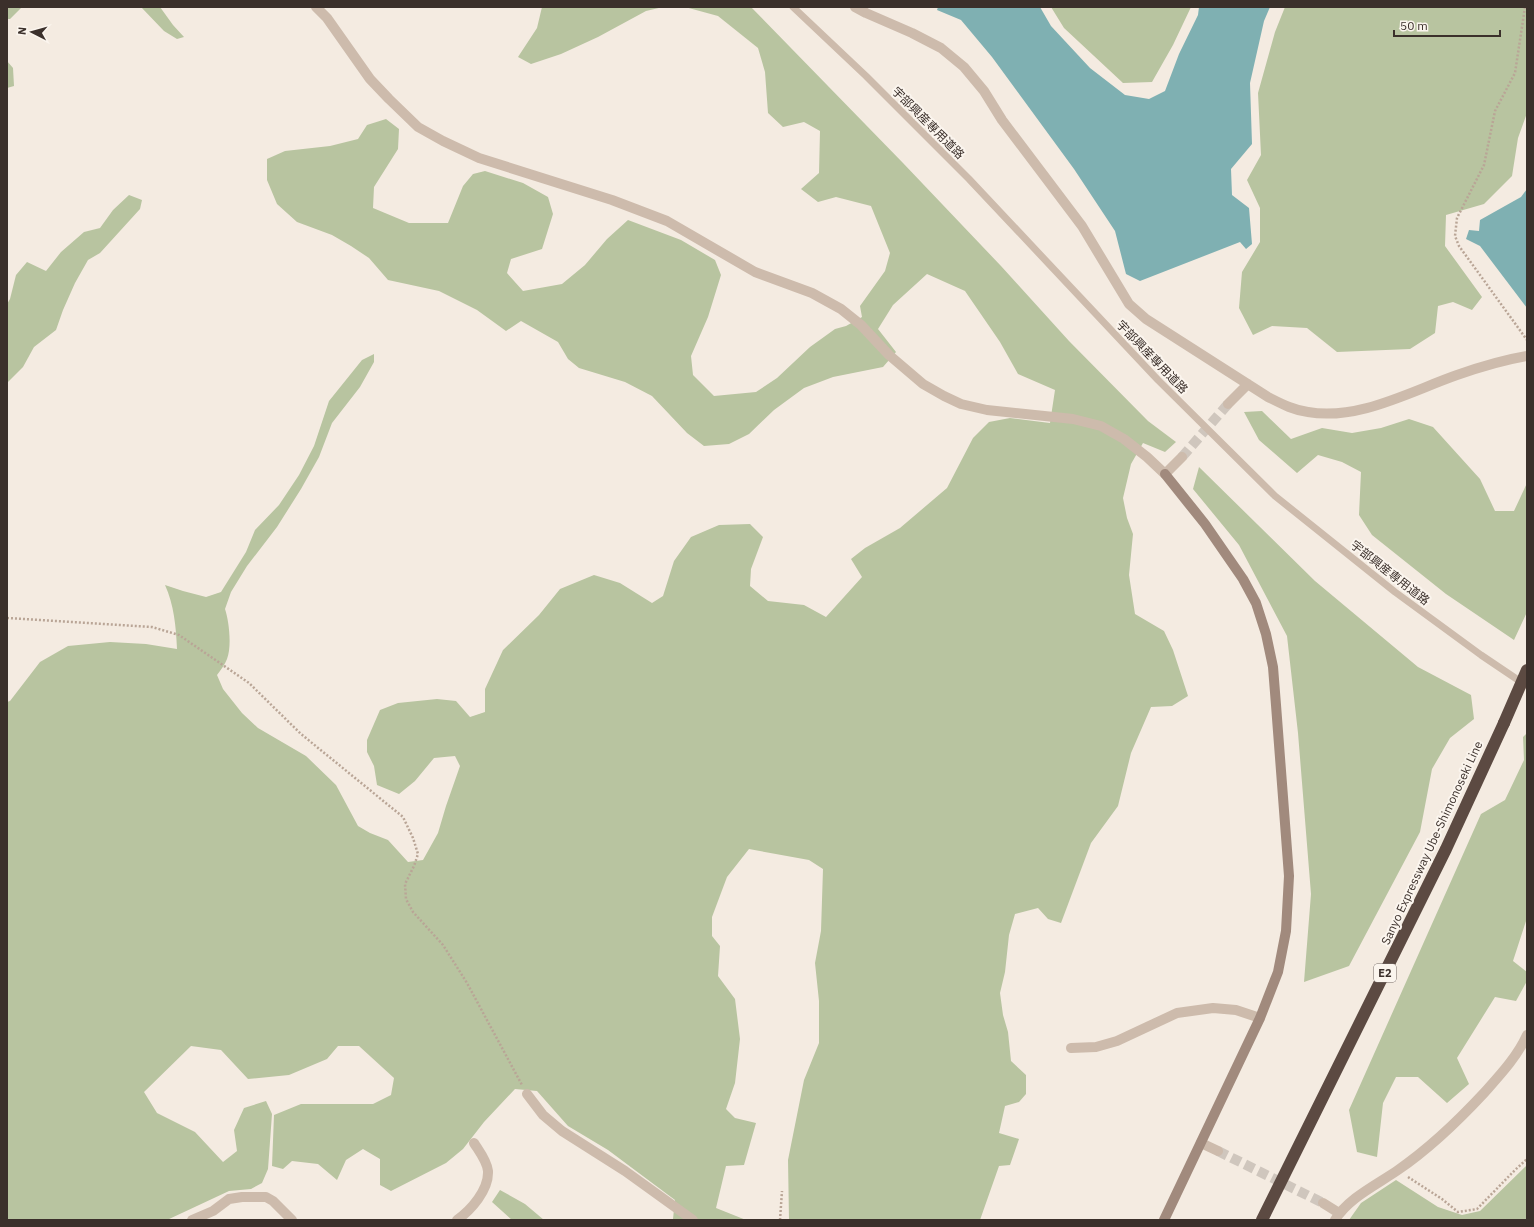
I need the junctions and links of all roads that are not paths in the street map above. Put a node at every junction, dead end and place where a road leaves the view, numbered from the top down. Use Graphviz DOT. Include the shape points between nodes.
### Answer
graph roads {
  1 [pos="316,7"];
  2 [pos="793,7"];
  3 [pos="854,7"];
  4 [pos="1527,356"];
  5 [pos="1248,384"];
  6 [pos="1228,404"];
  7 [pos="1182,457"];
  8 [pos="1165,474"];
  9 [pos="1527,670"];
  10 [pos="1527,686"];
  11 [pos="1260,1018"];
  12 [pos="1527,1035"];
  13 [pos="1071,1048"];
  14 [pos="527,1094"];
  15 [pos="474,1143"];
  16 [pos="1201,1143"];
  17 [pos="1218,1151"];
  18 [pos="1323,1203"];
  19 [pos="1337,1216"];
  20 [pos="192,1220"];
  21 [pos="292,1220"];
  22 [pos="457,1220"];
  23 [pos="693,1220"];
  24 [pos="1164,1220"];
  25 [pos="1262,1220"];
  1 -- 8 [label="street" via="327,18 370,79 418,127 443,141 478,158 612,200 667,221 755,272 812,293 842,309 922,384 949,399 986,410 1073,419 1101,426 1147,457"];
  2 -- 10 [label="lane, 宇部興産専用道路" via="969,179 1158,380 1275,496 1395,592"];
  3 -- 5 [label="street" via="936,45 964,67 1082,226 1128,304 1146,319"];
  4 -- 5 [label="street" via="1501,360 1384,403 1359,410 1330,413 1289,408"];
  5 -- 6 [label="street"];
  7 -- 8 [label="street"];
  8 -- 11 [label="street" via="1244,579 1256,603 1273,667 1289,876 1286,931 1278,972"];
  9 -- 25 [label="highway, Sanyo Expressway Ube-Shimonoseki Line / E2, bridge" via="1446,849"];
  11 -- 13 [label="street" via="1236,1010 1213,1008 1177,1013 1117,1041 1096,1047"];
  11 -- 16 [label="street"];
  12 -- 19 [label="street" via="1508,1067 1435,1142 1377,1183"];
  14 -- 23 [label="street" via="543,1115 562,1131 625,1171"];
  15 -- 22 [label="street" via="483,1156 488,1170 487,1183 467,1213"];
  16 -- 17 [label="street"];
  16 -- 24 [label="street"];
  18 -- 19 [label="street"];
  20 -- 21 [label="street" via="213,1211 229,1199 266,1197"];
}
